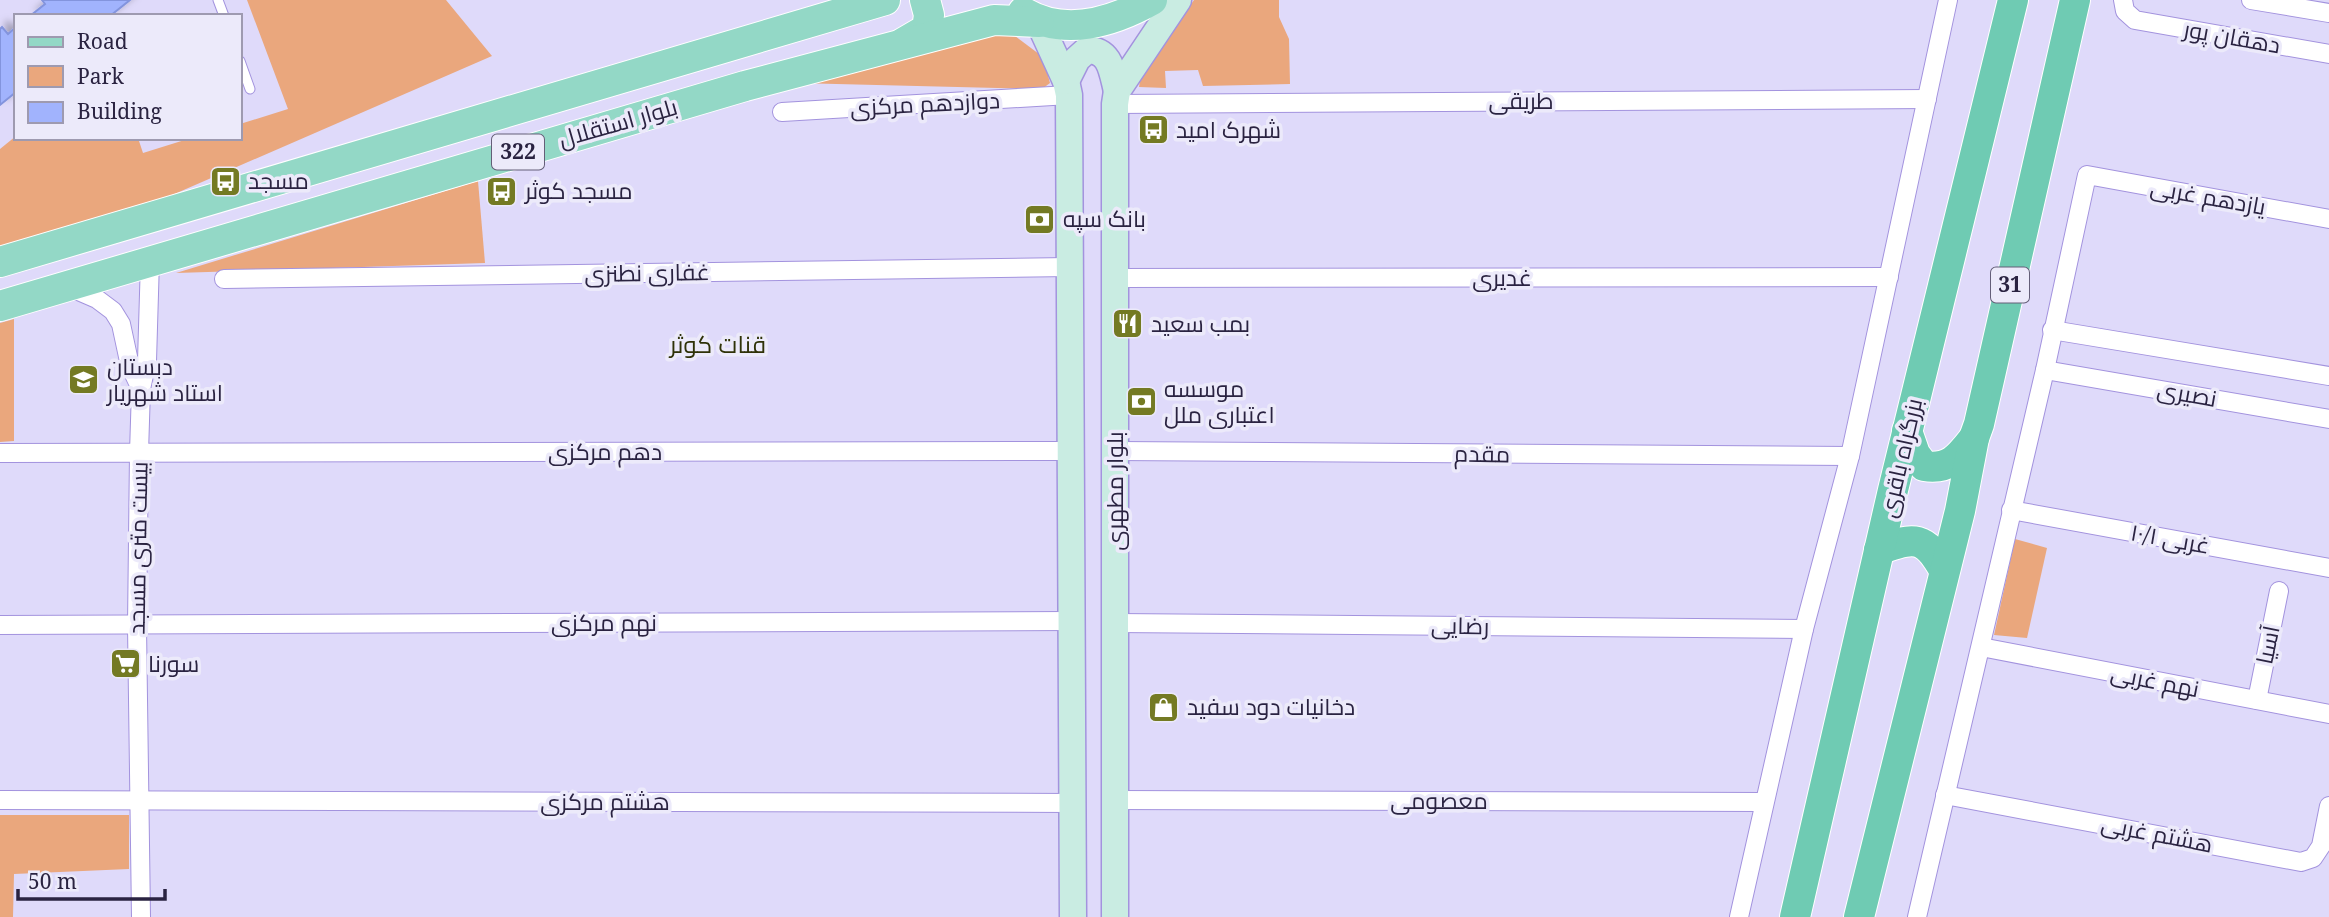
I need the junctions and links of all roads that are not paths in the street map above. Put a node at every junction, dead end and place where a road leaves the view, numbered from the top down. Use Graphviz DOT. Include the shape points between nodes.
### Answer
graph roads {
  1 [pos="885,0"];
  2 [pos="925,0"];
  3 [pos="1015,0"];
  4 [pos="1152,0"];
  5 [pos="1178,0"];
  6 [pos="1948,0"];
  7 [pos="2075,0"];
  8 [pos="2123,0"];
  9 [pos="2251,0"];
  10 [pos="2012,2"];
  11 [pos="2329,13"];
  12 [pos="1039,22"];
  13 [pos="900,45"];
  14 [pos="2329,54"];
  15 [pos="242,67"];
  16 [pos="1067,88"];
  17 [pos="250,89"];
  18 [pos="1116,97"];
  19 [pos="1927,99"];
  20 [pos="782,112"];
  21 [pos="2329,219"];
  22 [pos="150,260"];
  23 [pos="0,262"];
  24 [pos="1069,267"];
  25 [pos="1889,277"];
  26 [pos="1115,278"];
  27 [pos="224,279"];
  28 [pos="67,286"];
  29 [pos="0,306"];
  30 [pos="2052,330"];
  31 [pos="2045,370"];
  32 [pos="2329,376"];
  33 [pos="141,390"];
  34 [pos="2329,419"];
  35 [pos="1907,431"];
  36 [pos="1974,438"];
  37 [pos="1071,451"];
  38 [pos="1115,451"];
  39 [pos="0,453"];
  40 [pos="139,453"];
  41 [pos="1850,456"];
  42 [pos="2011,510"];
  43 [pos="1879,550"];
  44 [pos="2329,568"];
  45 [pos="1944,570"];
  46 [pos="2279,590"];
  47 [pos="1071,621"];
  48 [pos="1115,623"];
  49 [pos="0,625"];
  50 [pos="137,626"];
  51 [pos="1804,629"];
  52 [pos="1981,647"];
  53 [pos="2257,700"];
  54 [pos="2329,714"];
  55 [pos="1945,794"];
  56 [pos="0,800"];
  57 [pos="1115,800"];
  58 [pos="138,801"];
  59 [pos="1763,802"];
  60 [pos="1072,803"];
  61 [pos="2329,806"];
  62 [pos="141,917"];
  63 [pos="1073,917"];
  64 [pos="1115,917"];
  65 [pos="1739,917"];
  66 [pos="1795,917"];
  67 [pos="1859,917"];
  68 [pos="1917,917"];
  1 -- 23 [label="main road, بلوار استقلال / 322"];
  2 -- 13 [label="main road" via="926,29"];
  3 -- 12 [label="main road"];
  4 -- 12 [label="main road, بلوار استقلال" via="1108,20 1066,25"];
  5 -- 18 [label="main road"];
  6 -- 19 [label="street"];
  7 -- 36 [label="highway, 31"];
  8 -- 14 [label="street, دهقان پور" via="2135,20"];
  9 -- 11 [label="street, دهقان پور"];
  10 -- 35 [label="highway, بزرگراه باقری"];
  12 -- 13 [label="main road, بلوار استقلال / 322" via="994,20"];
  12 -- 16 [label="main road"];
  13 -- 22 [label="main road, بلوار استقلال / 322"];
  15 -- 17 [label="lane"];
  16 -- 18 [label="main road, بلوار مطهری" via="1077,59 1087,50 1097,50 1106,56"];
  16 -- 20 [label="street, دوازدهم مرکزی"];
  16 -- 24 [label="main road, بلوار مطهری"];
  18 -- 19 [label="street, طریقی"];
  18 -- 26 [label="main road, بلوار مطهری"];
  19 -- 25 [label="street"];
  21 -- 30 [label="street, یازدهم غربی" via="2087,174"];
  22 -- 28 [label="main road, بلوار استقلال / 322"];
  22 -- 33 [label="street, بیست متری مسجد" via="147,361"];
  24 -- 27 [label="street, غفاری نطنزی"];
  24 -- 37 [label="main road, بلوار مطهری"];
  25 -- 26 [label="street, غدیری"];
  25 -- 41 [label="street"];
  26 -- 38 [label="main road, بلوار مطهری"];
  28 -- 29 [label="main road, بلوار استقلال / 322"];
  28 -- 33 [label="street, بیست متری مسجد" via="113,311"];
  30 -- 31 [label="street"];
  30 -- 32 [label="street, نصیری"];
  31 -- 34 [label="street, نصیری"];
  31 -- 42 [label="street"];
  33 -- 40 [label="street, بیست متری مسجد"];
  35 -- 36 [label="highway" via="1924,466 1938,468 1958,459"];
  35 -- 43 [label="highway, بزرگراه باقری"];
  36 -- 45 [label="highway, 31"];
  37 -- 40 [label="street, دهم مرکزی"];
  37 -- 47 [label="main road, بلوار مطهری"];
  38 -- 41 [label="street, مقدم"];
  38 -- 48 [label="main road, بلوار مطهری"];
  39 -- 40 [label="street, دهم مرکزی"];
  40 -- 50 [label="street, بیست متری مسجد"];
  41 -- 51 [label="street"];
  42 -- 44 [label="street, ۱۰/۱ غربی"];
  42 -- 52 [label="street"];
  43 -- 45 [label="highway" via="1918,541 1933,550"];
  43 -- 66 [label="highway, بزرگراه باقری"];
  45 -- 67 [label="highway, 31"];
  46 -- 53 [label="street, آسیا"];
  47 -- 50 [label="street, نهم مرکزی"];
  47 -- 60 [label="main road, بلوار مطهری"];
  48 -- 51 [label="street, رضایی"];
  48 -- 57 [label="main road, بلوار مطهری"];
  49 -- 50 [label="street, نهم مرکزی"];
  50 -- 58 [label="street, بیست متری مسجد"];
  51 -- 59 [label="street"];
  52 -- 53 [label="street, نهم غربی"];
  52 -- 55 [label="street"];
  53 -- 54 [label="street, نهم غربی"];
  55 -- 61 [label="street, هشتم غربی" via="2301,862 2313,858 2321,846"];
  55 -- 68 [label="street"];
  56 -- 58 [label="street"];
  57 -- 59 [label="street, معصومی"];
  57 -- 64 [label="main road, بلوار مطهری"];
  58 -- 60 [label="street, هشتم مرکزی"];
  58 -- 62 [label="street, بیست متری مسجد"];
  59 -- 65 [label="street"];
  60 -- 63 [label="main road, بلوار مطهری"];
}
